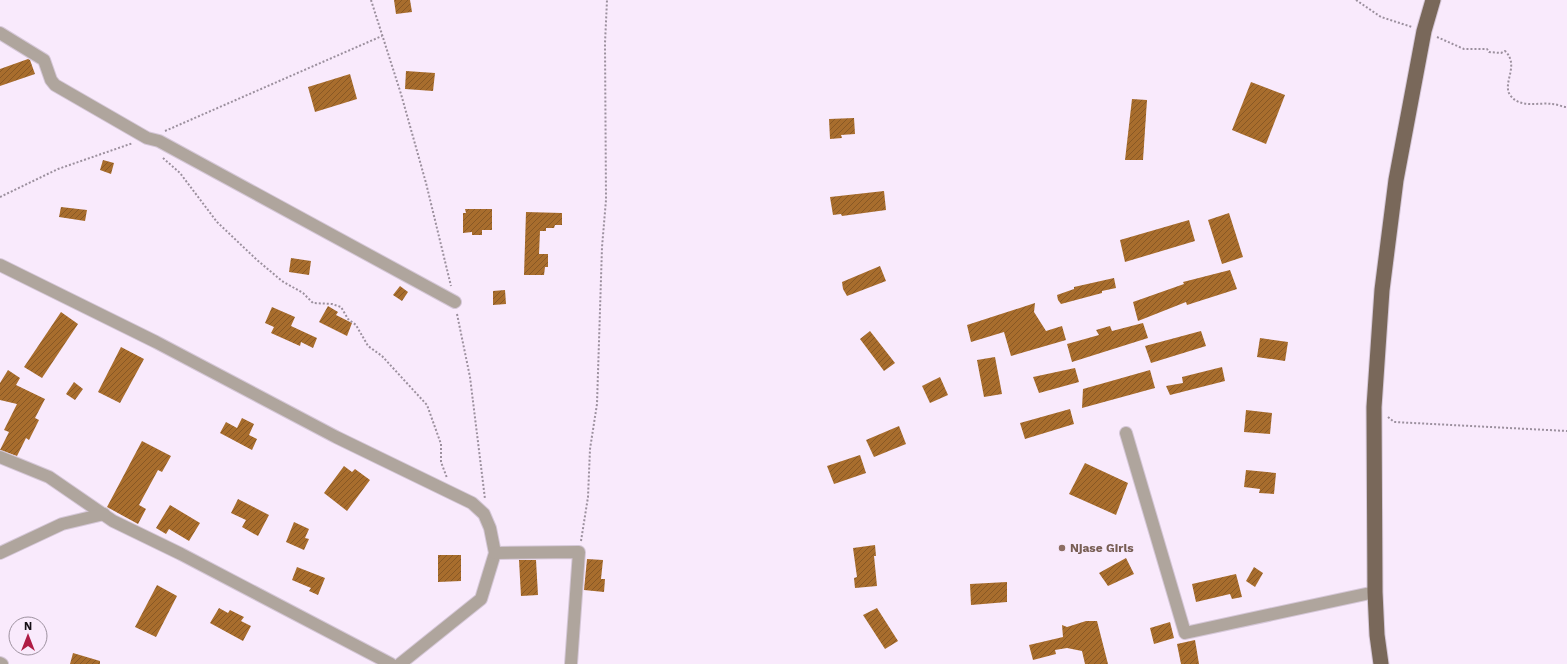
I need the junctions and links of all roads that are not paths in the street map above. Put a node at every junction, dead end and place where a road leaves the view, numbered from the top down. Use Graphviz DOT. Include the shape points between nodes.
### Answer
graph roads {
  1 [pos="1433,0"];
  2 [pos="0,33"];
  3 [pos="0,265"];
  4 [pos="455,302"];
  5 [pos="1126,433"];
  6 [pos="0,457"];
  7 [pos="104,514"];
  8 [pos="0,553"];
  9 [pos="495,553"];
  10 [pos="1375,592"];
  11 [pos="391,664"];
  12 [pos="400,664"];
  13 [pos="571,664"];
  14 [pos="1380,664"];
  1 -- 10 [label="main road" via="1424,31 1396,180 1382,290 1374,407"];
  2 -- 4 [label="street" via="44,60 55,85 147,138 159,141 208,167"];
  3 -- 9 [label="street" via="156,342 336,437 472,503 484,514"];
  5 -- 10 [label="street" via="1185,633"];
  6 -- 7 [label="street" via="49,477"];
  7 -- 8 [label="street" via="62,524"];
  7 -- 11 [label="street" via="113,521"];
  9 -- 12 [label="street" via="481,600"];
  9 -- 13 [label="street" via="579,552"];
  10 -- 14 [label="main road"];
}
